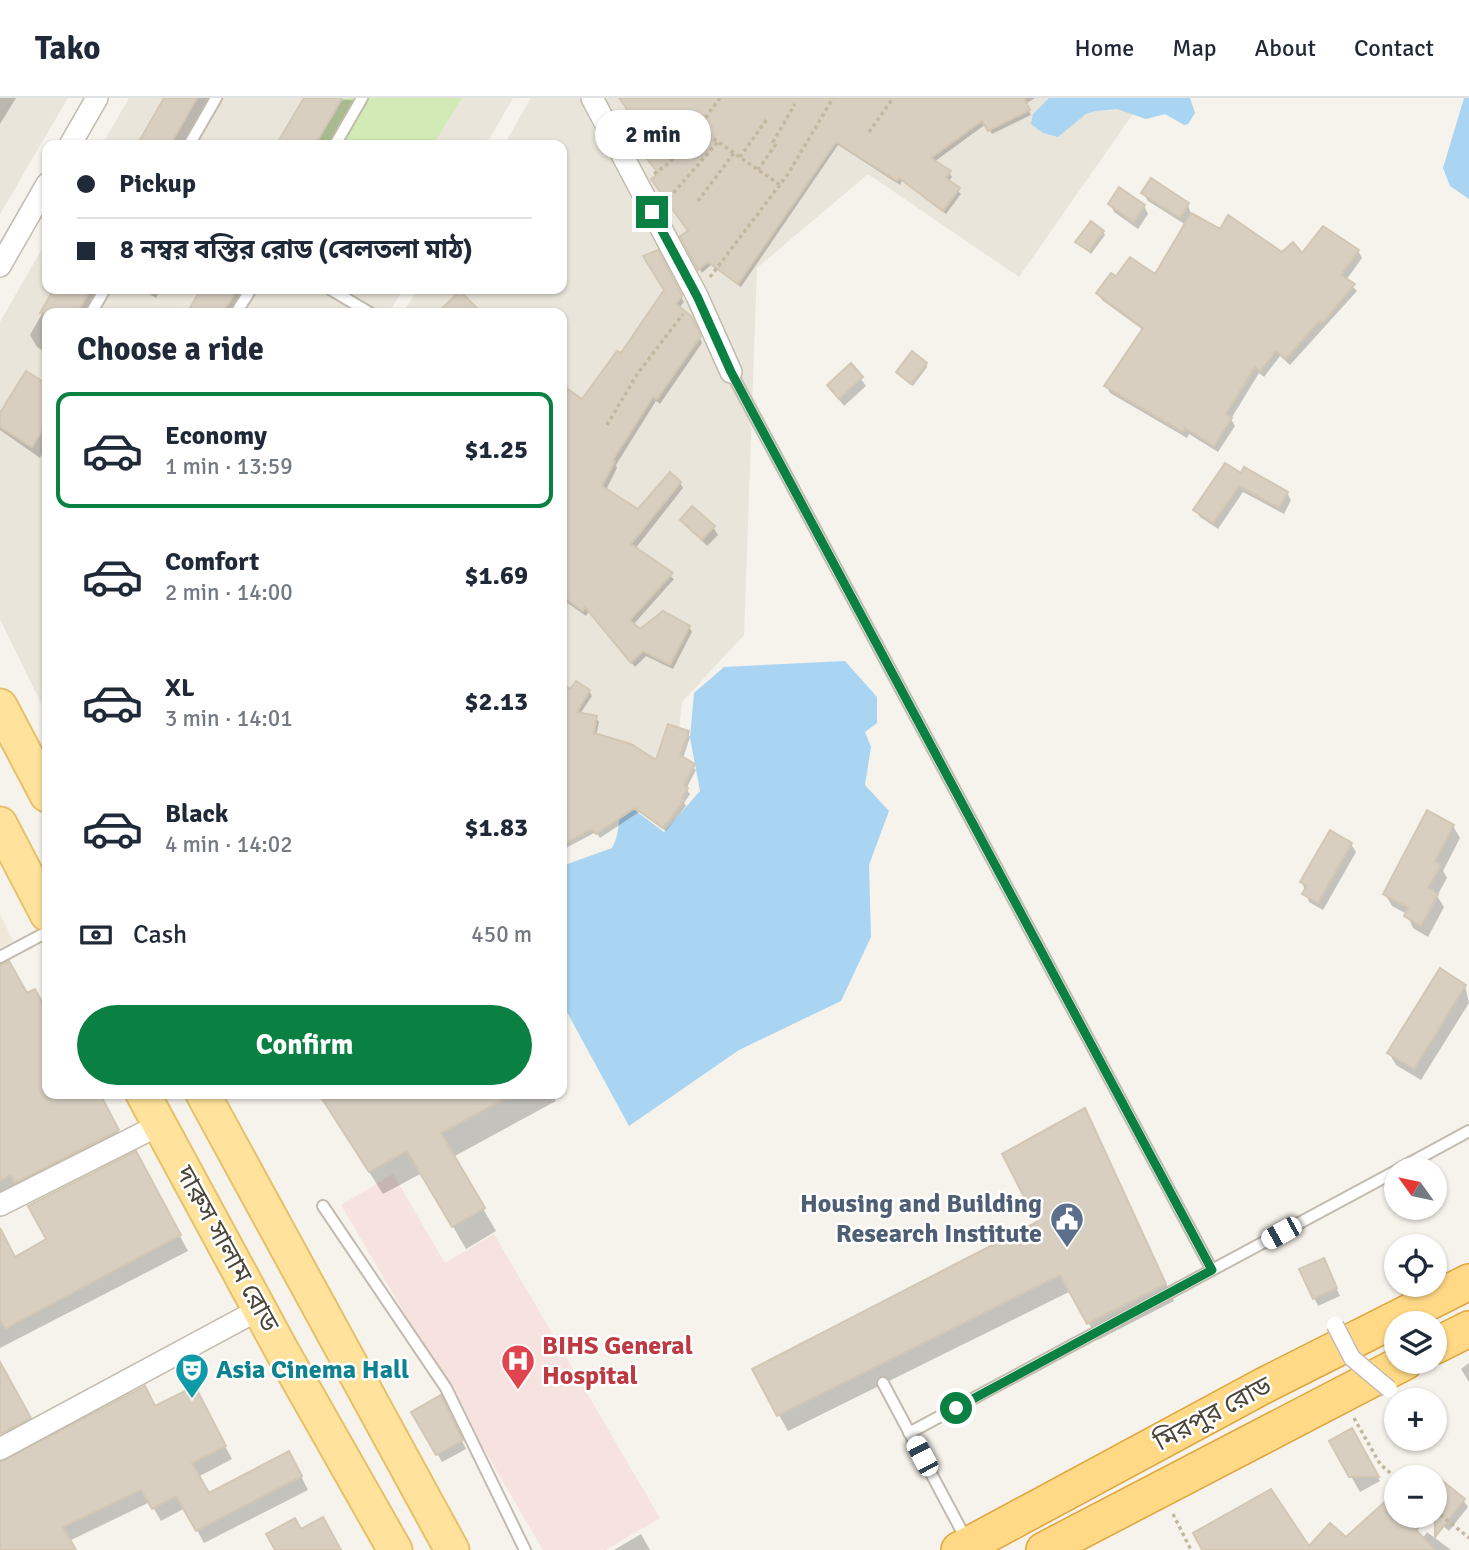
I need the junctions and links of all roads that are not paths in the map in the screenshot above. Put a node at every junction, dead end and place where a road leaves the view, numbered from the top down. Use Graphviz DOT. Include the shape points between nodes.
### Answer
graph roads {
  1 [pos="97,98"];
  2 [pos="215,98"];
  3 [pos="362,98"];
  4 [pos="592,98"];
  5 [pos="76,140"];
  6 [pos="192,140"];
  7 [pos="338,140"];
  8 [pos="42,191"];
  9 [pos="7,239"];
  10 [pos="0,267"];
  11 [pos="338,294"];
  12 [pos="362,308"];
  13 [pos="731,372"];
  14 [pos="0,706"];
  15 [pos="42,785"];
  16 [pos="0,824"];
  17 [pos="42,904"];
  18 [pos="42,935"];
  19 [pos="0,957"];
  20 [pos="146,1099"];
  21 [pos="206,1099"];
  22 [pos="159,1125"];
  23 [pos="1469,1131"];
  24 [pos="1422,1157"];
  25 [pos="1384,1178"];
  26 [pos="0,1205"];
  27 [pos="323,1206"];
  28 [pos="1212,1270"];
  29 [pos="1469,1282"];
  30 [pos="260,1309"];
  31 [pos="1335,1325"];
  32 [pos="1469,1329"];
  33 [pos="1447,1340"];
  34 [pos="1397,1375"];
  35 [pos="883,1383"];
  36 [pos="909,1433"];
  37 [pos="0,1449"];
  38 [pos="964,1548"];
  39 [pos="395,1550"];
  40 [pos="452,1550"];
  41 [pos="525,1550"];
  42 [pos="1044,1550"];
  1 -- 5 [label="street"];
  2 -- 6 [label="lane"];
  3 -- 7 [label="lane"];
  4 -- 13 [label="street" via="697,296"];
  8 -- 9 [label="street"];
  9 -- 10 [label="street"];
  11 -- 12 [label="lane"];
  13 -- 28 [label="lane"];
  14 -- 15 [label="main road"];
  16 -- 17 [label="main road"];
  18 -- 19 [label="lane"];
  20 -- 22 [label="main road, দারুস সালাম রোড"];
  21 -- 40 [label="main road, দারুস সালাম রোড"];
  22 -- 26 [label="street"];
  22 -- 30 [label="main road, দারুস সালাম রোড"];
  23 -- 24 [label="lane"];
  25 -- 28 [label="lane"];
  27 -- 41 [label="lane" via="446,1388"];
  28 -- 36 [label="lane"];
  29 -- 38 [label="highway, মিরপুর রোড" via="1265,1385"];
  30 -- 37 [label="street"];
  30 -- 39 [label="main road, দারুস সালাম রোড"];
  31 -- 34 [label="street, bridge" via="1352,1358"];
  32 -- 33 [label="highway"];
  34 -- 42 [label="highway, মিরপুর রোড" via="1340,1394"];
  35 -- 36 [label="lane"];
  36 -- 38 [label="lane"];
}
